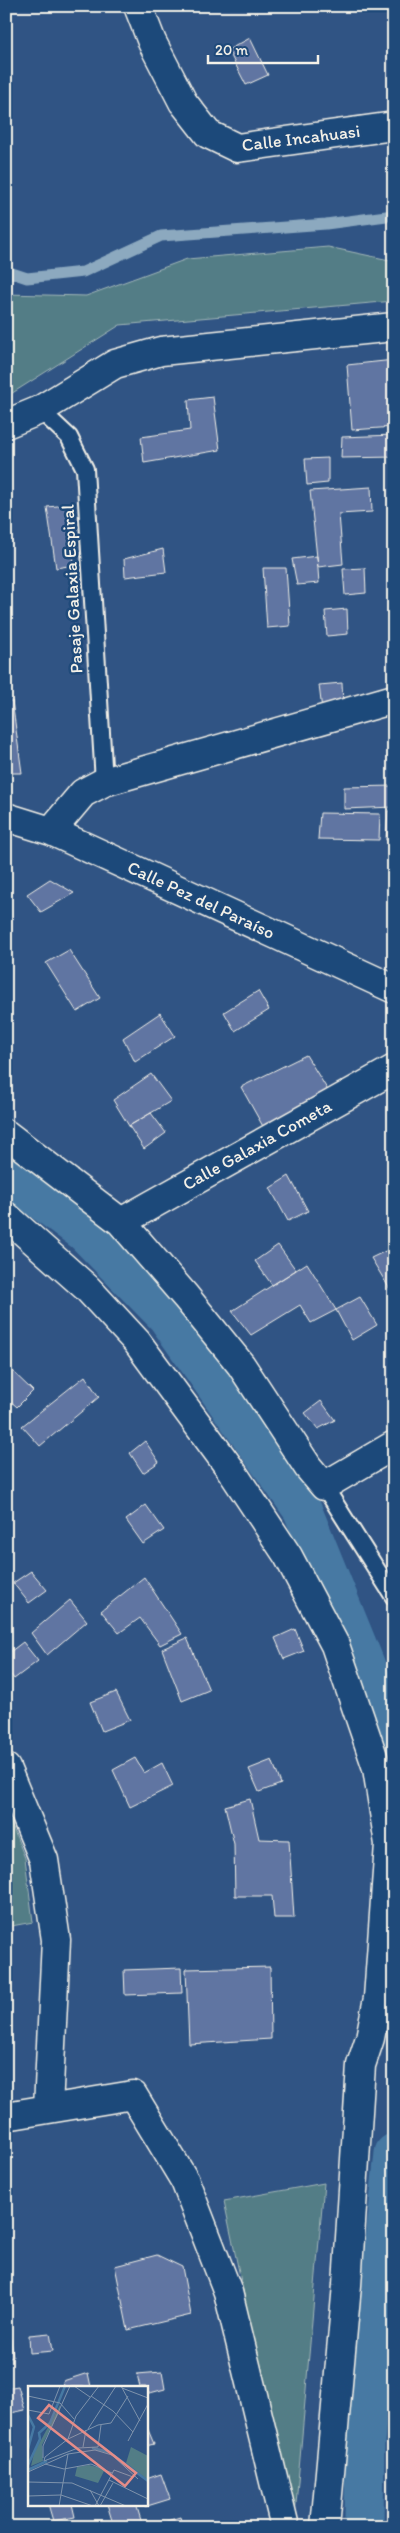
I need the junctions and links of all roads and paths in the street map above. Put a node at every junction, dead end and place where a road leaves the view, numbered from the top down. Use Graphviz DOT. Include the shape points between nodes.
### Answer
graph roads {
  1 [pos="138,6"];
  2 [pos="394,126"];
  3 [pos="394,327"];
  4 [pos="40,410"];
  5 [pos="6,424"];
  6 [pos="394,699"];
  7 [pos="104,782"];
  8 [pos="6,817"];
  9 [pos="51,831"];
  10 [pos="394,990"];
  11 [pos="394,1069"];
  12 [pos="6,1134"];
  13 [pos="6,1216"];
  14 [pos="121,1222"];
  15 [pos="394,1445"];
  16 [pos="324,1486"];
  17 [pos="394,1596"];
  18 [pos="6,1768"];
  19 [pos="48,2108"];
  20 [pos="6,2116"];
  21 [pos="286,2527"];
  22 [pos="325,2527"];
  1 -- 2 [label="street, Calle Incahuasi" via="152,42 183,102 208,134 237,148"];
  3 -- 4 [label="street" via="161,351 115,364"];
  4 -- 5 [label="street"];
  4 -- 7 [label="lane, Pasaje Galaxia Espiral" via="69,437 85,469"];
  6 -- 7 [label="street"];
  7 -- 9 [label="street" via="83,793"];
  8 -- 9 [label="street, Calle Pez del Paraíso"];
  9 -- 10 [label="street, Calle Pez del Paraíso"];
  11 -- 14 [label="street, Calle Galaxia Cometa"];
  12 -- 14 [label="street"];
  13 -- 22 [label="street" via="87,1288 138,1342 261,1514 288,1556 335,1646 377,1768 389,1844 378,1998 370,2038 360,2065 347,2285"];
  14 -- 16 [label="street" via="241,1365"];
  15 -- 16 [label="street"];
  16 -- 17 [label="lane"];
  18 -- 19 [label="street" via="44,1860 56,1940"];
  19 -- 20 [label="street"];
  19 -- 21 [label="street" via="133,2096 185,2181 228,2292"];
}
